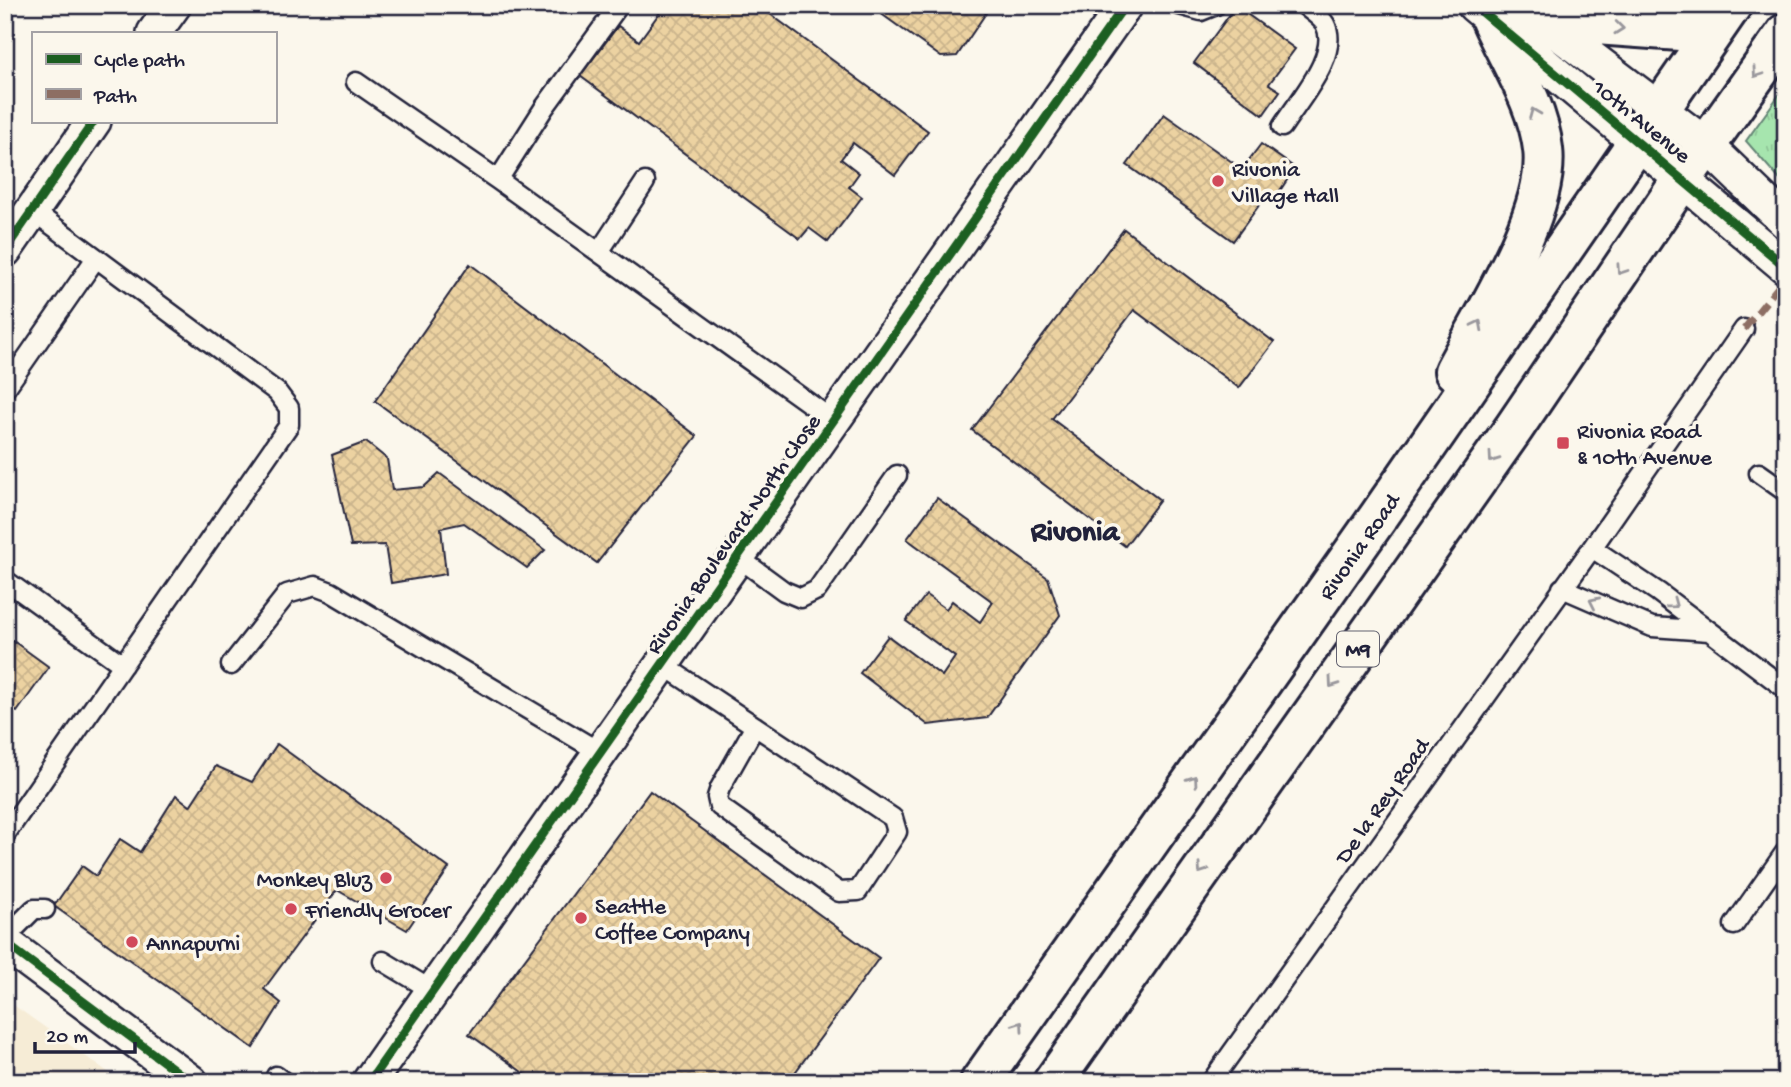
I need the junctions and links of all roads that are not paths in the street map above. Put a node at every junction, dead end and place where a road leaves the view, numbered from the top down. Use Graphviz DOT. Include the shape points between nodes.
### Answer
graph roads {
  1 [pos="174,5"];
  2 [pos="619,5"];
  3 [pos="1125,5"];
  4 [pos="1179,5"];
  5 [pos="1216,5"];
  6 [pos="1304,5"];
  7 [pos="1529,5"];
  8 [pos="1720,5"];
  9 [pos="1732,5"];
  10 [pos="1496,10"];
  11 [pos="156,32"];
  12 [pos="1786,33"];
  13 [pos="356,82"];
  14 [pos="1660,109"];
  15 [pos="93,122"];
  16 [pos="1282,127"];
  17 [pos="1638,141"];
  18 [pos="1706,145"];
  19 [pos="1683,178"];
  20 [pos="498,180"];
  21 [pos="645,183"];
  22 [pos="33,211"];
  23 [pos="1786,222"];
  24 [pos="5,250"];
  25 [pos="599,252"];
  26 [pos="96,258"];
  27 [pos="1786,267"];
  28 [pos="1744,329"];
  29 [pos="5,389"];
  30 [pos="834,422"];
  31 [pos="1759,473"];
  32 [pos="897,475"];
  33 [pos="1786,492"];
  34 [pos="1379,516"];
  35 [pos="1592,548"];
  36 [pos="739,558"];
  37 [pos="5,580"];
  38 [pos="1562,588"];
  39 [pos="1709,631"];
  40 [pos="123,665"];
  41 [pos="231,665"];
  42 [pos="663,665"];
  43 [pos="1786,689"];
  44 [pos="755,726"];
  45 [pos="601,752"];
  46 [pos="5,835"];
  47 [pos="1786,852"];
  48 [pos="45,909"];
  49 [pos="1734,925"];
  50 [pos="5,941"];
  51 [pos="383,961"];
  52 [pos="433,991"];
  53 [pos="191,1082"];
  54 [pos="369,1082"];
  55 [pos="980,1082"];
  56 [pos="1053,1082"];
  57 [pos="1211,1082"];
  1 -- 11 [label="street"];
  2 -- 20 [label="lane"];
  3 -- 30 [label="street, Rivonia Boulevard North Close"];
  4 -- 5 [label="lane" via="1201,11"];
  6 -- 16 [label="lane" via="1324,22 1330,39 1326,57"];
  7 -- 8 [label="main road, one-way" via="1597,25 1680,31 1700,23"];
  9 -- 14 [label="main road, Rivonia Road / M9"];
  10 -- 14 [label="street, 10th Avenue"];
  10 -- 17 [label="street, 10th Avenue"];
  34 -- 10 [label="main road, one-way" via="1526,233 1541,187 1544,151 1537,119"];
  12 -- 18 [label="main road, M9, one-way"];
  13 -- 20 [label="lane"];
  14 -- 17 [label="main road, Rivonia Road / M9"];
  14 -- 18 [label="street, 10th Avenue"];
  15 -- 22 [label="street"];
  17 -- 19 [label="street, 10th Avenue"];
  17 -- 34 [label="main road, Rivonia Road / M9"];
  18 -- 19 [label="main road, M9"];
  18 -- 23 [label="street, 10th Avenue"];
  19 -- 27 [label="street, 10th Avenue"];
  19 -- 56 [label="main road, M9, one-way" via="1514,428"];
  20 -- 25 [label="lane"];
  21 -- 25 [label="lane"];
  22 -- 24 [label="street"];
  22 -- 26 [label="lane"];
  25 -- 30 [label="lane"];
  26 -- 29 [label="lane"];
  26 -- 40 [label="lane" via="277,392 289,408 289,425"];
  28 -- 35 [label="lane, De la Rey Road"];
  30 -- 36 [label="street, Rivonia Boulevard North Close"];
  31 -- 33 [label="lane"];
  32 -- 36 [label="lane" via="817,590 801,598"];
  55 -- 34 [label="main road, Rivonia Road / M9, one-way"];
  35 -- 38 [label="lane, De la Rey Road"];
  35 -- 39 [label="lane, one-way"];
  36 -- 42 [label="street, Rivonia Boulevard North Close"];
  37 -- 40 [label="lane"];
  39 -- 38 [label="lane, one-way" via="1652,627"];
  38 -- 57 [label="lane, De la Rey Road"];
  39 -- 43 [label="lane"];
  40 -- 46 [label="lane"];
  41 -- 45 [label="lane" via="287,594 315,586"];
  42 -- 44 [label="lane"];
  42 -- 45 [label="street, Rivonia Boulevard North Close"];
  44 -- 44 [label="lane" via="897,823 897,832 858,891 839,892 719,806 720,788"];
  45 -- 52 [label="street, Rivonia Boulevard North Close"];
  47 -- 49 [label="lane"];
  48 -- 50 [label="lane" via="34,909"];
  50 -- 53 [label="street"];
  51 -- 52 [label="lane"];
  52 -- 54 [label="street, Rivonia Boulevard North Close"];
}
